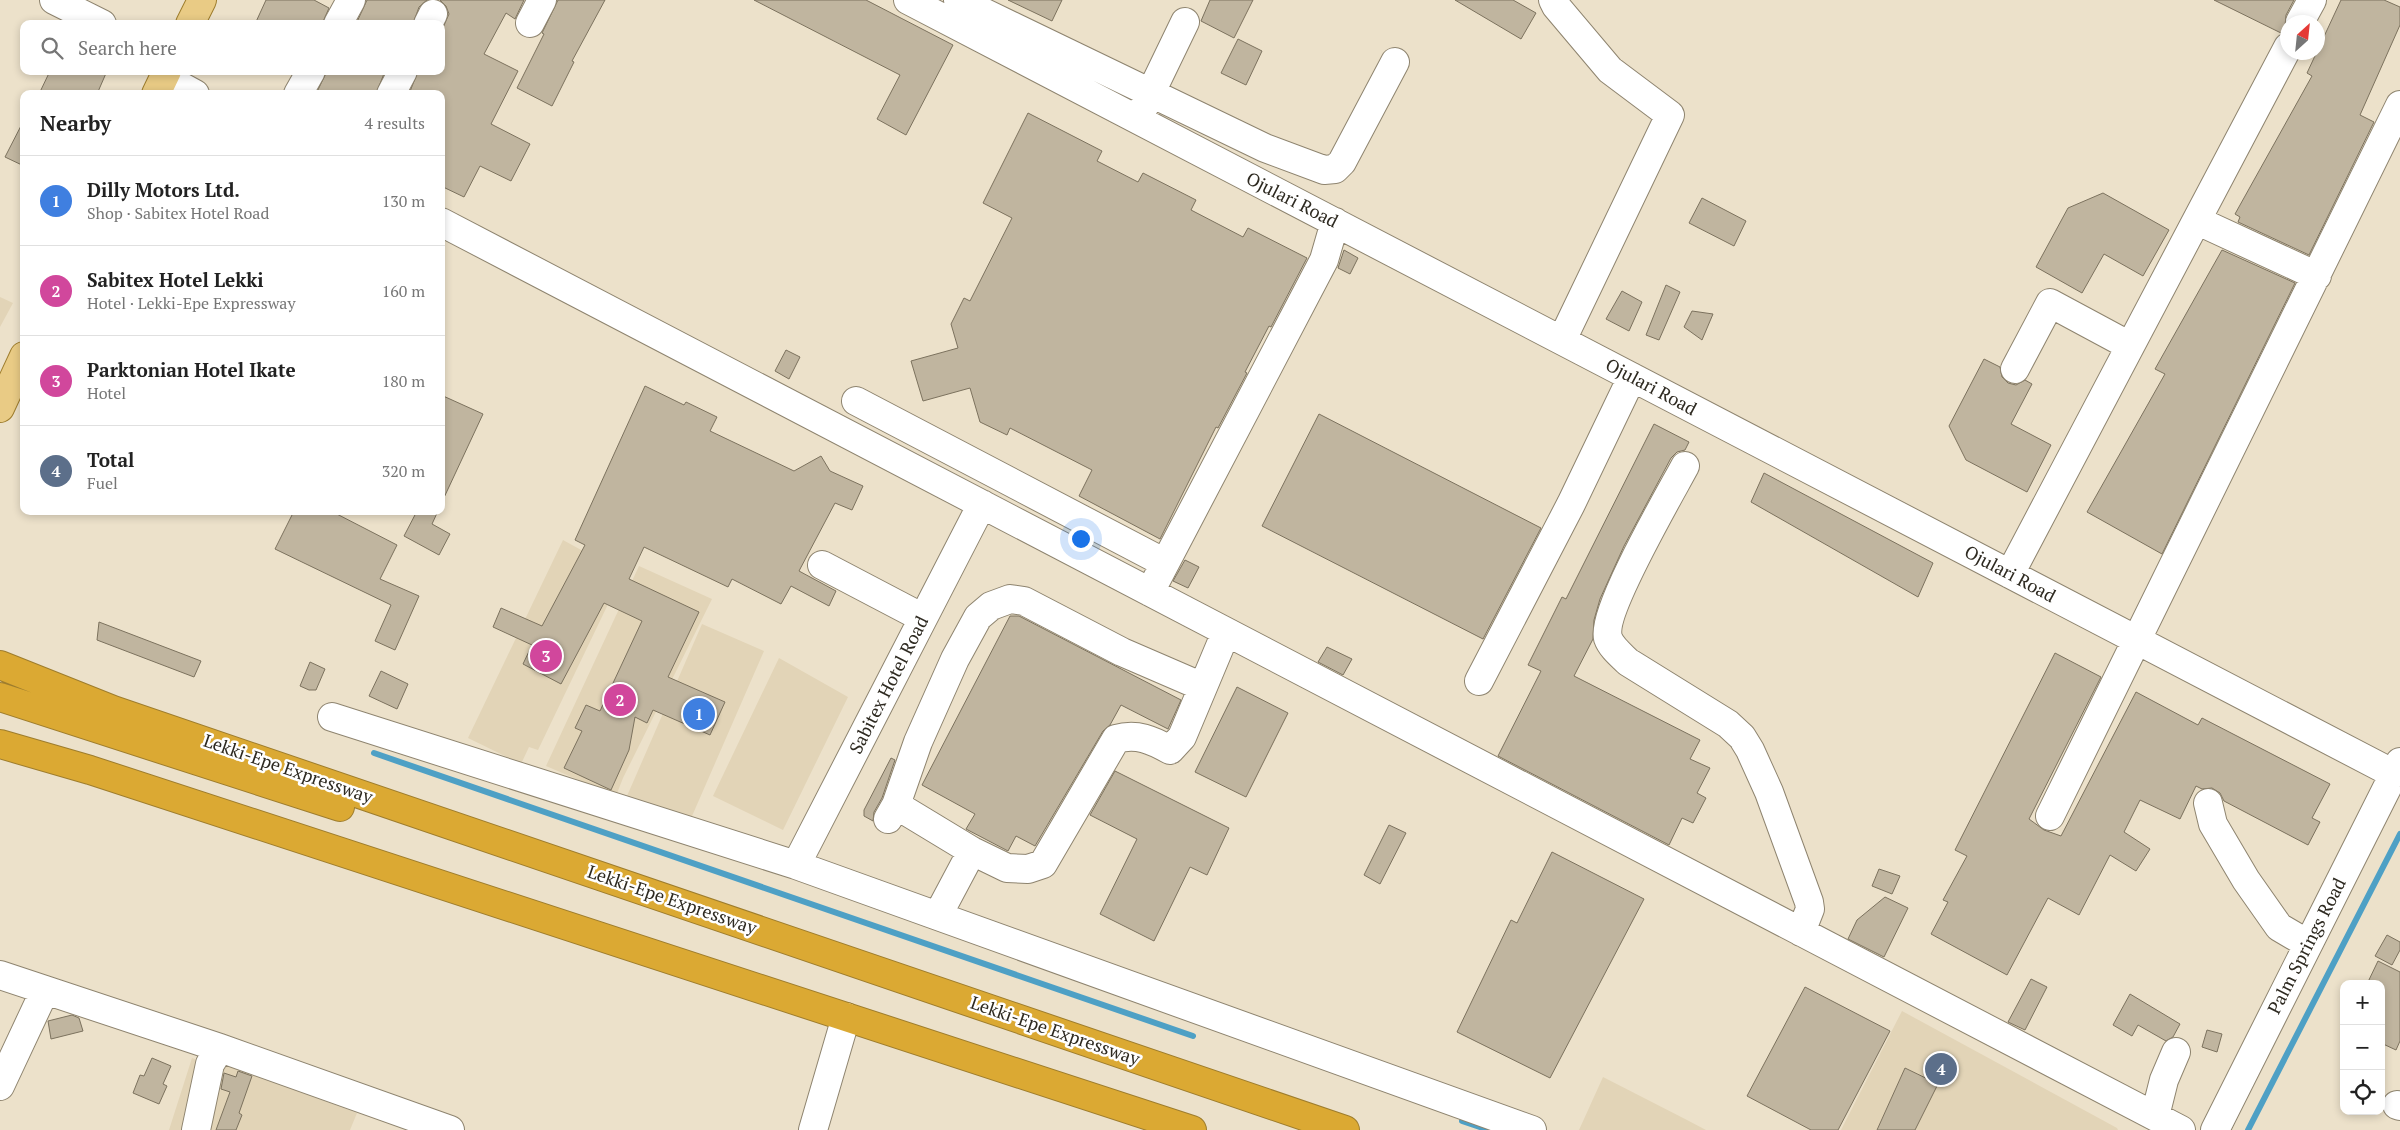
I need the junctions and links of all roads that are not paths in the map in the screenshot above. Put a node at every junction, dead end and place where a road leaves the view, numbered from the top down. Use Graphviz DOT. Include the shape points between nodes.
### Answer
graph roads {
  1 [pos="54,0"];
  2 [pos="202,0"];
  3 [pos="351,0"];
  4 [pos="908,0"];
  5 [pos="958,0"];
  6 [pos="1553,0"];
  7 [pos="2312,0"];
  8 [pos="2304,15"];
  9 [pos="94,20"];
  10 [pos="192,20"];
  11 [pos="340,20"];
  12 [pos="1185,22"];
  13 [pos="2281,60"];
  14 [pos="1395,62"];
  15 [pos="309,75"];
  16 [pos="401,75"];
  17 [pos="162,81"];
  18 [pos="185,90"];
  19 [pos="300,90"];
  20 [pos="394,90"];
  21 [pos="1151,93"];
  22 [pos="2400,105"];
  23 [pos="1137,120"];
  24 [pos="2198,221"];
  25 [pos="1335,222"];
  26 [pos="445,224"];
  27 [pos="2318,276"];
  28 [pos="1562,340"];
  29 [pos="2130,346"];
  30 [pos="20,365"];
  31 [pos="2015,368"];
  32 [pos="1632,377"];
  33 [pos="856,401"];
  34 [pos="0,408"];
  35 [pos="1686,466"];
  36 [pos="982,504"];
  37 [pos="1165,563"];
  38 [pos="822,565"];
  39 [pos="2010,574"];
  40 [pos="1150,592"];
  41 [pos="923,618"];
  42 [pos="1226,632"];
  43 [pos="2136,640"];
  44 [pos="0,665"];
  45 [pos="1478,681"];
  46 [pos="1203,687"];
  47 [pos="0,697"];
  48 [pos="332,717"];
  49 [pos="7,750"];
  50 [pos="2397,768"];
  51 [pos="2208,803"];
  52 [pos="2050,816"];
  53 [pos="522,850"];
  54 [pos="972,851"];
  55 [pos="796,865"];
  56 [pos="938,915"];
  57 [pos="1801,932"];
  58 [pos="2308,944"];
  59 [pos="0,975"];
  60 [pos="45,990"];
  61 [pos="846,1017"];
  62 [pos="220,1048"];
  63 [pos="2176,1052"];
  64 [pos="0,1086"];
  65 [pos="2154,1116"];
  66 [pos="196,1130"];
  67 [pos="450,1130"];
  68 [pos="813,1130"];
  69 [pos="1192,1130"];
  70 [pos="1345,1130"];
  71 [pos="1532,1130"];
  72 [pos="2181,1130"];
  73 [pos="2215,1130"];
  1 -- 9 [label="street"];
  2 -- 10 [label="main road"];
  3 -- 11 [label="street"];
  4 -- 23 [label="street, Ojulari Road"];
  5 -- 21 [label="street"];
  6 -- 28 [label="street" via="1610,70 1670,115"];
  7 -- 8 [label="street"];
  12 -- 21 [label="street"];
  13 -- 24 [label="street"];
  14 -- 21 [label="street" via="1342,162 1334,169 1324,170 1265,148"];
  15 -- 19 [label="street"];
  16 -- 20 [label="street"];
  17 -- 18 [label="street"];
  21 -- 23 [label="street"];
  22 -- 27 [label="street"];
  23 -- 25 [label="street, Ojulari Road"];
  24 -- 27 [label="street"];
  24 -- 29 [label="street"];
  25 -- 28 [label="street, Ojulari Road"];
  25 -- 37 [label="street" via="1324,260"];
  26 -- 36 [label="street"];
  27 -- 43 [label="street"];
  28 -- 32 [label="street, Ojulari Road"];
  29 -- 31 [label="street" via="2050,304"];
  29 -- 39 [label="street"];
  30 -- 34 [label="main road"];
  32 -- 39 [label="street, Ojulari Road"];
  32 -- 45 [label="street" via="1572,504"];
  33 -- 37 [label="street"];
  35 -- 57 [label="street" via="1613,609 1608,638 1628,662 1728,724 1742,737 1769,792 1809,902 1810,909"];
  36 -- 40 [label="street"];
  36 -- 41 [label="street, Sabitex Hotel Road"];
  37 -- 40 [label="street"];
  38 -- 41 [label="street"];
  39 -- 43 [label="street, Ojulari Road"];
  40 -- 42 [label="street"];
  41 -- 55 [label="street, Sabitex Hotel Road"];
  42 -- 46 [label="street"];
  42 -- 57 [label="street"];
  43 -- 50 [label="street, Ojulari Road"];
  43 -- 52 [label="street"];
  44 -- 53 [label="highway, Lekki-Epe Expressway" via="113,710"];
  46 -- 54 [label="street" via="1182,737 1170,750 1150,739 1136,736 1116,739 1043,864 1028,869 1007,868"];
  46 -- 54 [label="street" via="1122,652 1024,601 1010,598 991,606 978,617 955,659 918,742 892,812"];
  47 -- 53 [label="highway" via="469,849"];
  48 -- 55 [label="street"];
  49 -- 61 [label="highway" via="99,773"];
  50 -- 58 [label="street, Palm Springs Road"];
  51 -- 58 [label="street" via="2213,824 2279,927"];
  53 -- 70 [label="highway, Lekki-Epe Expressway"];
  54 -- 56 [label="street"];
  55 -- 56 [label="street"];
  56 -- 71 [label="street"];
  57 -- 65 [label="street"];
  58 -- 73 [label="street, Palm Springs Road"];
  59 -- 60 [label="street"];
  60 -- 62 [label="street"];
  60 -- 64 [label="street"];
  61 -- 68 [label="street"];
  61 -- 69 [label="highway"];
  62 -- 66 [label="street" via="210,1064"];
  62 -- 67 [label="street"];
  63 -- 65 [label="street"];
  65 -- 72 [label="street"];
}
